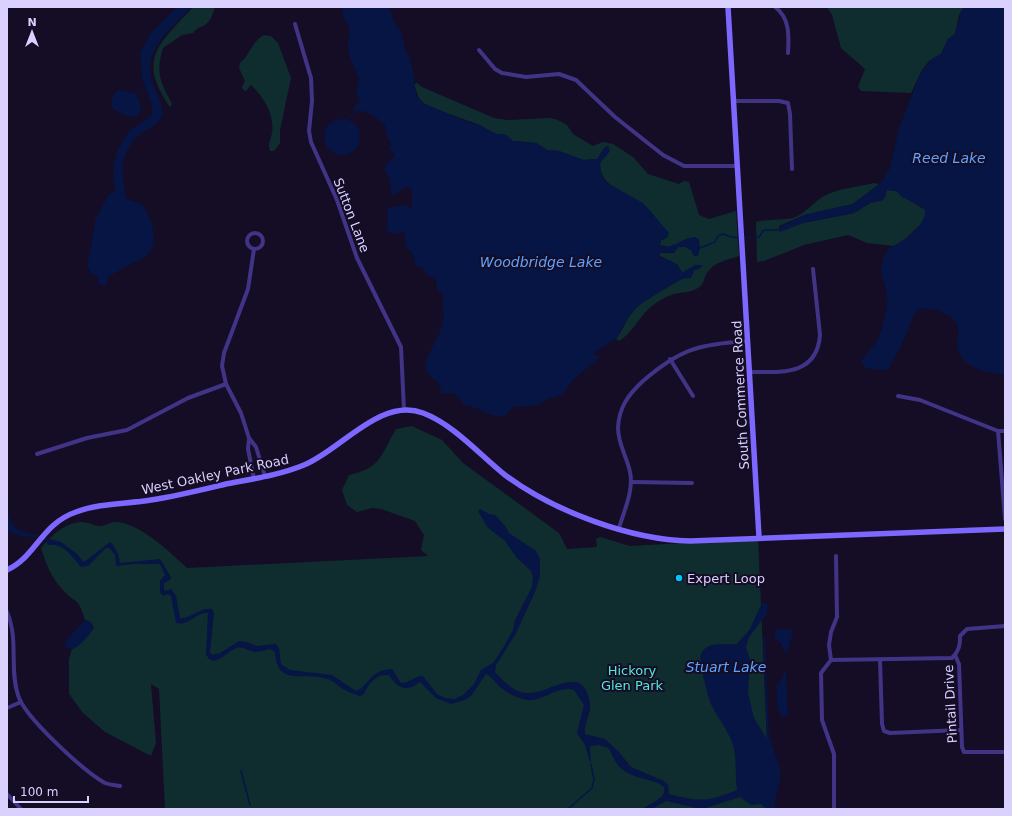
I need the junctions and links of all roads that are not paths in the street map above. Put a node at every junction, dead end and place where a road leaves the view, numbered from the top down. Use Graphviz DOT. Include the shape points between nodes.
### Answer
graph roads {
  1 [pos="728,7"];
  2 [pos="775,7"];
  3 [pos="295,24"];
  4 [pos="479,50"];
  5 [pos="788,53"];
  6 [pos="733,101"];
  7 [pos="737,166"];
  8 [pos="792,169"];
  9 [pos="254,249"];
  10 [pos="813,268"];
  11 [pos="748,341"];
  12 [pos="670,359"];
  13 [pos="750,372"];
  14 [pos="226,384"];
  15 [pos="693,396"];
  16 [pos="898,396"];
  17 [pos="404,410"];
  18 [pos="998,431"];
  19 [pos="1005,431"];
  20 [pos="249,438"];
  21 [pos="37,454"];
  22 [pos="265,476"];
  23 [pos="254,479"];
  24 [pos="631,482"];
  25 [pos="692,483"];
  26 [pos="1005,519"];
  27 [pos="619,528"];
  28 [pos="1005,529"];
  29 [pos="759,537"];
  30 [pos="836,556"];
  31 [pos="7,570"];
  32 [pos="7,612"];
  33 [pos="1005,626"];
  34 [pos="955,655"];
  35 [pos="833,660"];
  36 [pos="880,660"];
  37 [pos="21,702"];
  38 [pos="7,708"];
  39 [pos="961,730"];
  40 [pos="1005,752"];
  41 [pos="120,786"];
  42 [pos="7,794"];
  43 [pos="22,809"];
  44 [pos="834,809"];
  1 -- 6 [label="street, South Commerce Road"];
  2 -- 5 [label="street" via="785,20 789,32"];
  3 -- 17 [label="street, Sutton Lane" via="311,78 312,101 308,131 311,142 337,200 357,258 401,347"];
  4 -- 7 [label="street" via="495,69 502,73 526,77 559,74 576,80 615,117 664,155 684,166"];
  6 -- 7 [label="street, South Commerce Road"];
  6 -- 8 [label="street" via="788,103"];
  7 -- 11 [label="street, South Commerce Road"];
  9 -- 14 [label="street" via="248,289 224,353 222,366"];
  10 -- 13 [label="street" via="820,336 814,358 808,364 795,369"];
  11 -- 12 [label="street" via="705,345"];
  11 -- 13 [label="street, South Commerce Road"];
  12 -- 15 [label="street"];
  12 -- 24 [label="street" via="633,390 621,408 619,438"];
  13 -- 29 [label="street, South Commerce Road"];
  14 -- 20 [label="street" via="242,413"];
  14 -- 21 [label="street" via="188,398 127,430 87,438"];
  16 -- 18 [label="street" via="920,400"];
  17 -- 22 [label="street, West Oakley Park Road" via="383,415 313,461"];
  17 -- 27 [label="street, West Oakley Park Road" via="423,413 440,422 506,475 539,497"];
  18 -- 19 [label="street"];
  18 -- 26 [label="street"];
  20 -- 22 [label="street" via="256,447"];
  20 -- 23 [label="street" via="248,449"];
  22 -- 23 [label="street, West Oakley Park Road"];
  23 -- 31 [label="street, West Oakley Park Road" via="182,494 101,505 75,512 48,528 25,558"];
  24 -- 25 [label="street"];
  24 -- 27 [label="street"];
  27 -- 29 [label="street, West Oakley Park Road" via="668,541"];
  28 -- 29 [label="street"];
  30 -- 35 [label="street" via="837,617 829,646"];
  32 -- 37 [label="street" via="13,625 16,687"];
  33 -- 34 [label="street" via="967,629 960,636 960,646"];
  34 -- 36 [label="street" via="952,658"];
  34 -- 39 [label="street, Pintail Drive" via="959,664"];
  35 -- 36 [label="street"];
  35 -- 44 [label="street" via="822,670 821,681 822,720 834,754"];
  36 -- 39 [label="street" via="884,731 890,733"];
  37 -- 38 [label="street"];
  37 -- 41 [label="street" via="75,762 107,784"];
  39 -- 40 [label="street, Pintail Drive" via="964,752"];
  42 -- 43 [label="street"];
}
